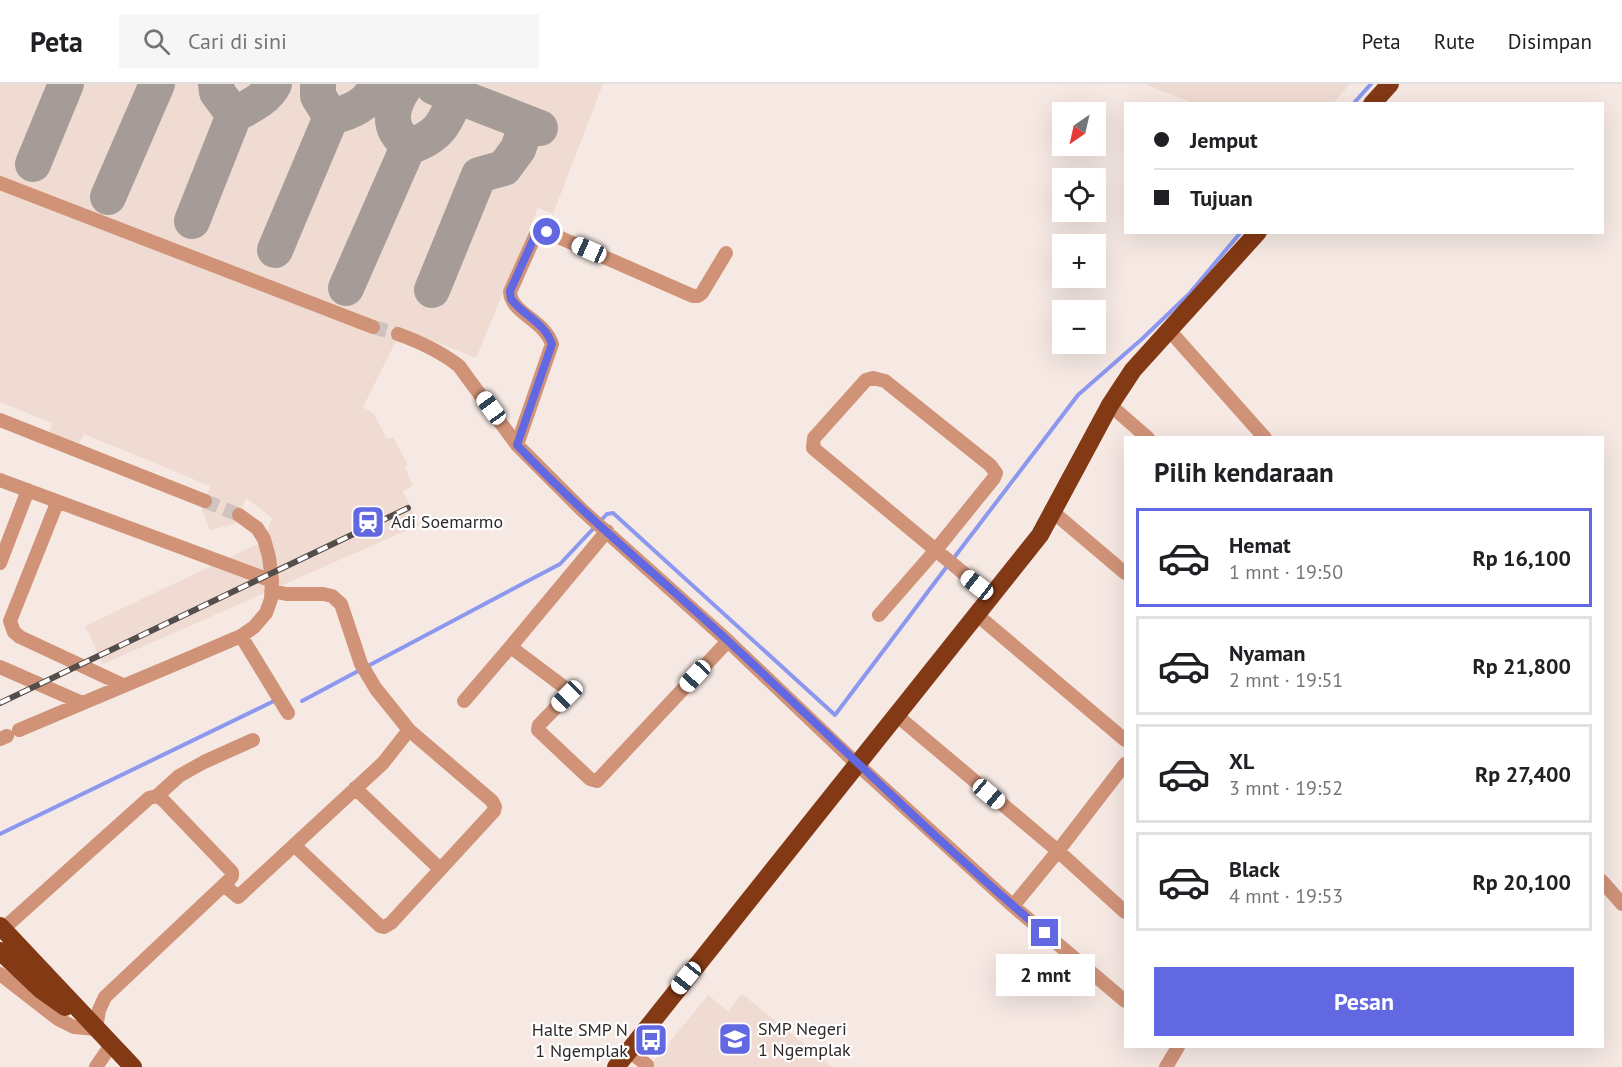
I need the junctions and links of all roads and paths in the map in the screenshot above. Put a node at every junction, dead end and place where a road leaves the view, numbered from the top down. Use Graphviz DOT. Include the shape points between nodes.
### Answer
graph roads {
  1 [pos="1390,84"];
  2 [pos="1374,102"];
  3 [pos="2,188"];
  4 [pos="1256,234"];
  5 [pos="726,253"];
  6 [pos="373,327"];
  7 [pos="1169,330"];
  8 [pos="398,334"];
  9 [pos="1110,405"];
  10 [pos="0,420"];
  11 [pos="1146,436"];
  12 [pos="1263,436"];
  13 [pos="517,445"];
  14 [pos="0,480"];
  15 [pos="28,490"];
  16 [pos="205,501"];
  17 [pos="57,503"];
  18 [pos="1053,512"];
  19 [pos="239,515"];
  20 [pos="607,531"];
  21 [pos="936,552"];
  22 [pos="0,564"];
  23 [pos="1124,572"];
  24 [pos="272,586"];
  25 [pos="991,596"];
  26 [pos="976,614"];
  27 [pos="879,615"];
  28 [pos="240,636"];
  29 [pos="728,641"];
  30 [pos="512,645"];
  31 [pos="0,667"];
  32 [pos="123,685"];
  33 [pos="465,702"];
  34 [pos="82,704"];
  35 [pos="288,713"];
  36 [pos="895,714"];
  37 [pos="409,730"];
  38 [pos="9,735"];
  39 [pos="1124,739"];
  40 [pos="253,740"];
  41 [pos="857,764"];
  42 [pos="1124,765"];
  43 [pos="355,788"];
  44 [pos="157,796"];
  45 [pos="294,844"];
  46 [pos="1058,851"];
  47 [pos="440,870"];
  48 [pos="1604,883"];
  49 [pos="224,885"];
  50 [pos="1622,904"];
  51 [pos="1013,906"];
  52 [pos="1124,911"];
  53 [pos="2,928"];
  54 [pos="0,951"];
  55 [pos="0,974"];
  56 [pos="1124,1000"];
  57 [pos="96,1029"];
  58 [pos="111,1046"];
  59 [pos="1177,1048"];
  60 [pos="629,1051"];
  61 [pos="647,1065"];
  62 [pos="96,1067"];
  63 [pos="133,1067"];
  64 [pos="616,1067"];
  65 [pos="1166,1067"];
  1 -- 2 [label="highway"];
  3 -- 6 [label="street"];
  4 -- 7 [label="highway"];
  5 -- 13 [label="street" via="702,293 693,296 547,232 535,236 510,291 511,299 543,327 552,344"];
  7 -- 9 [label="highway" via="1133,370"];
  7 -- 12 [label="street"];
  8 -- 13 [label="street" via="419,341 459,366"];
  9 -- 11 [label="street"];
  9 -- 18 [label="highway"];
  10 -- 16 [label="street"];
  13 -- 20 [label="street"];
  14 -- 15 [label="street"];
  15 -- 17 [label="street"];
  15 -- 22 [label="street"];
  17 -- 24 [label="street"];
  17 -- 32 [label="street" via="10,621 20,638"];
  18 -- 23 [label="street"];
  18 -- 25 [label="highway" via="1040,535"];
  19 -- 24 [label="street" via="257,528 264,539"];
  20 -- 29 [label="street"];
  20 -- 30 [label="street"];
  21 -- 21 [label="street" via="994,478 995,470 885,381 866,380 814,438 812,446"];
  21 -- 25 [label="street"];
  21 -- 27 [label="street"];
  24 -- 28 [label="street" via="266,613"];
  24 -- 37 [label="street" via="286,594 332,596 341,604 359,659 376,689"];
  25 -- 26 [label="highway"];
  26 -- 36 [label="highway"];
  26 -- 39 [label="street"];
  28 -- 32 [label="street"];
  28 -- 35 [label="street"];
  29 -- 30 [label="street" via="595,781 538,730 568,690"];
  29 -- 41 [label="street"];
  30 -- 33 [label="street"];
  31 -- 34 [label="street"];
  32 -- 34 [label="street"];
  34 -- 38 [label="street"];
  36 -- 41 [label="highway"];
  36 -- 46 [label="street"];
  37 -- 43 [label="street" via="383,763"];
  37 -- 47 [label="street" via="495,804 494,811"];
  40 -- 44 [label="street" via="187,771"];
  41 -- 51 [label="street"];
  41 -- 60 [label="highway"];
  42 -- 46 [label="street"];
  43 -- 45 [label="street"];
  43 -- 47 [label="street"];
  44 -- 49 [label="street" via="230,869 232,876"];
  44 -- 53 [label="street" via="149,798"];
  45 -- 47 [label="street" via="384,927"];
  45 -- 49 [label="street" via="238,897"];
  46 -- 51 [label="street"];
  46 -- 52 [label="street"];
  48 -- 50 [label="street"];
  49 -- 57 [label="street" via="105,997"];
  51 -- 56 [label="street"];
  53 -- 57 [label="highway"];
  54 -- 57 [label="highway" via="41,990"];
  55 -- 57 [label="street" via="58,1020 74,1027"];
  57 -- 58 [label="highway"];
  58 -- 62 [label="street"];
  58 -- 63 [label="highway"];
  59 -- 65 [label="street"];
  60 -- 61 [label="street"];
  60 -- 64 [label="highway"];
}
